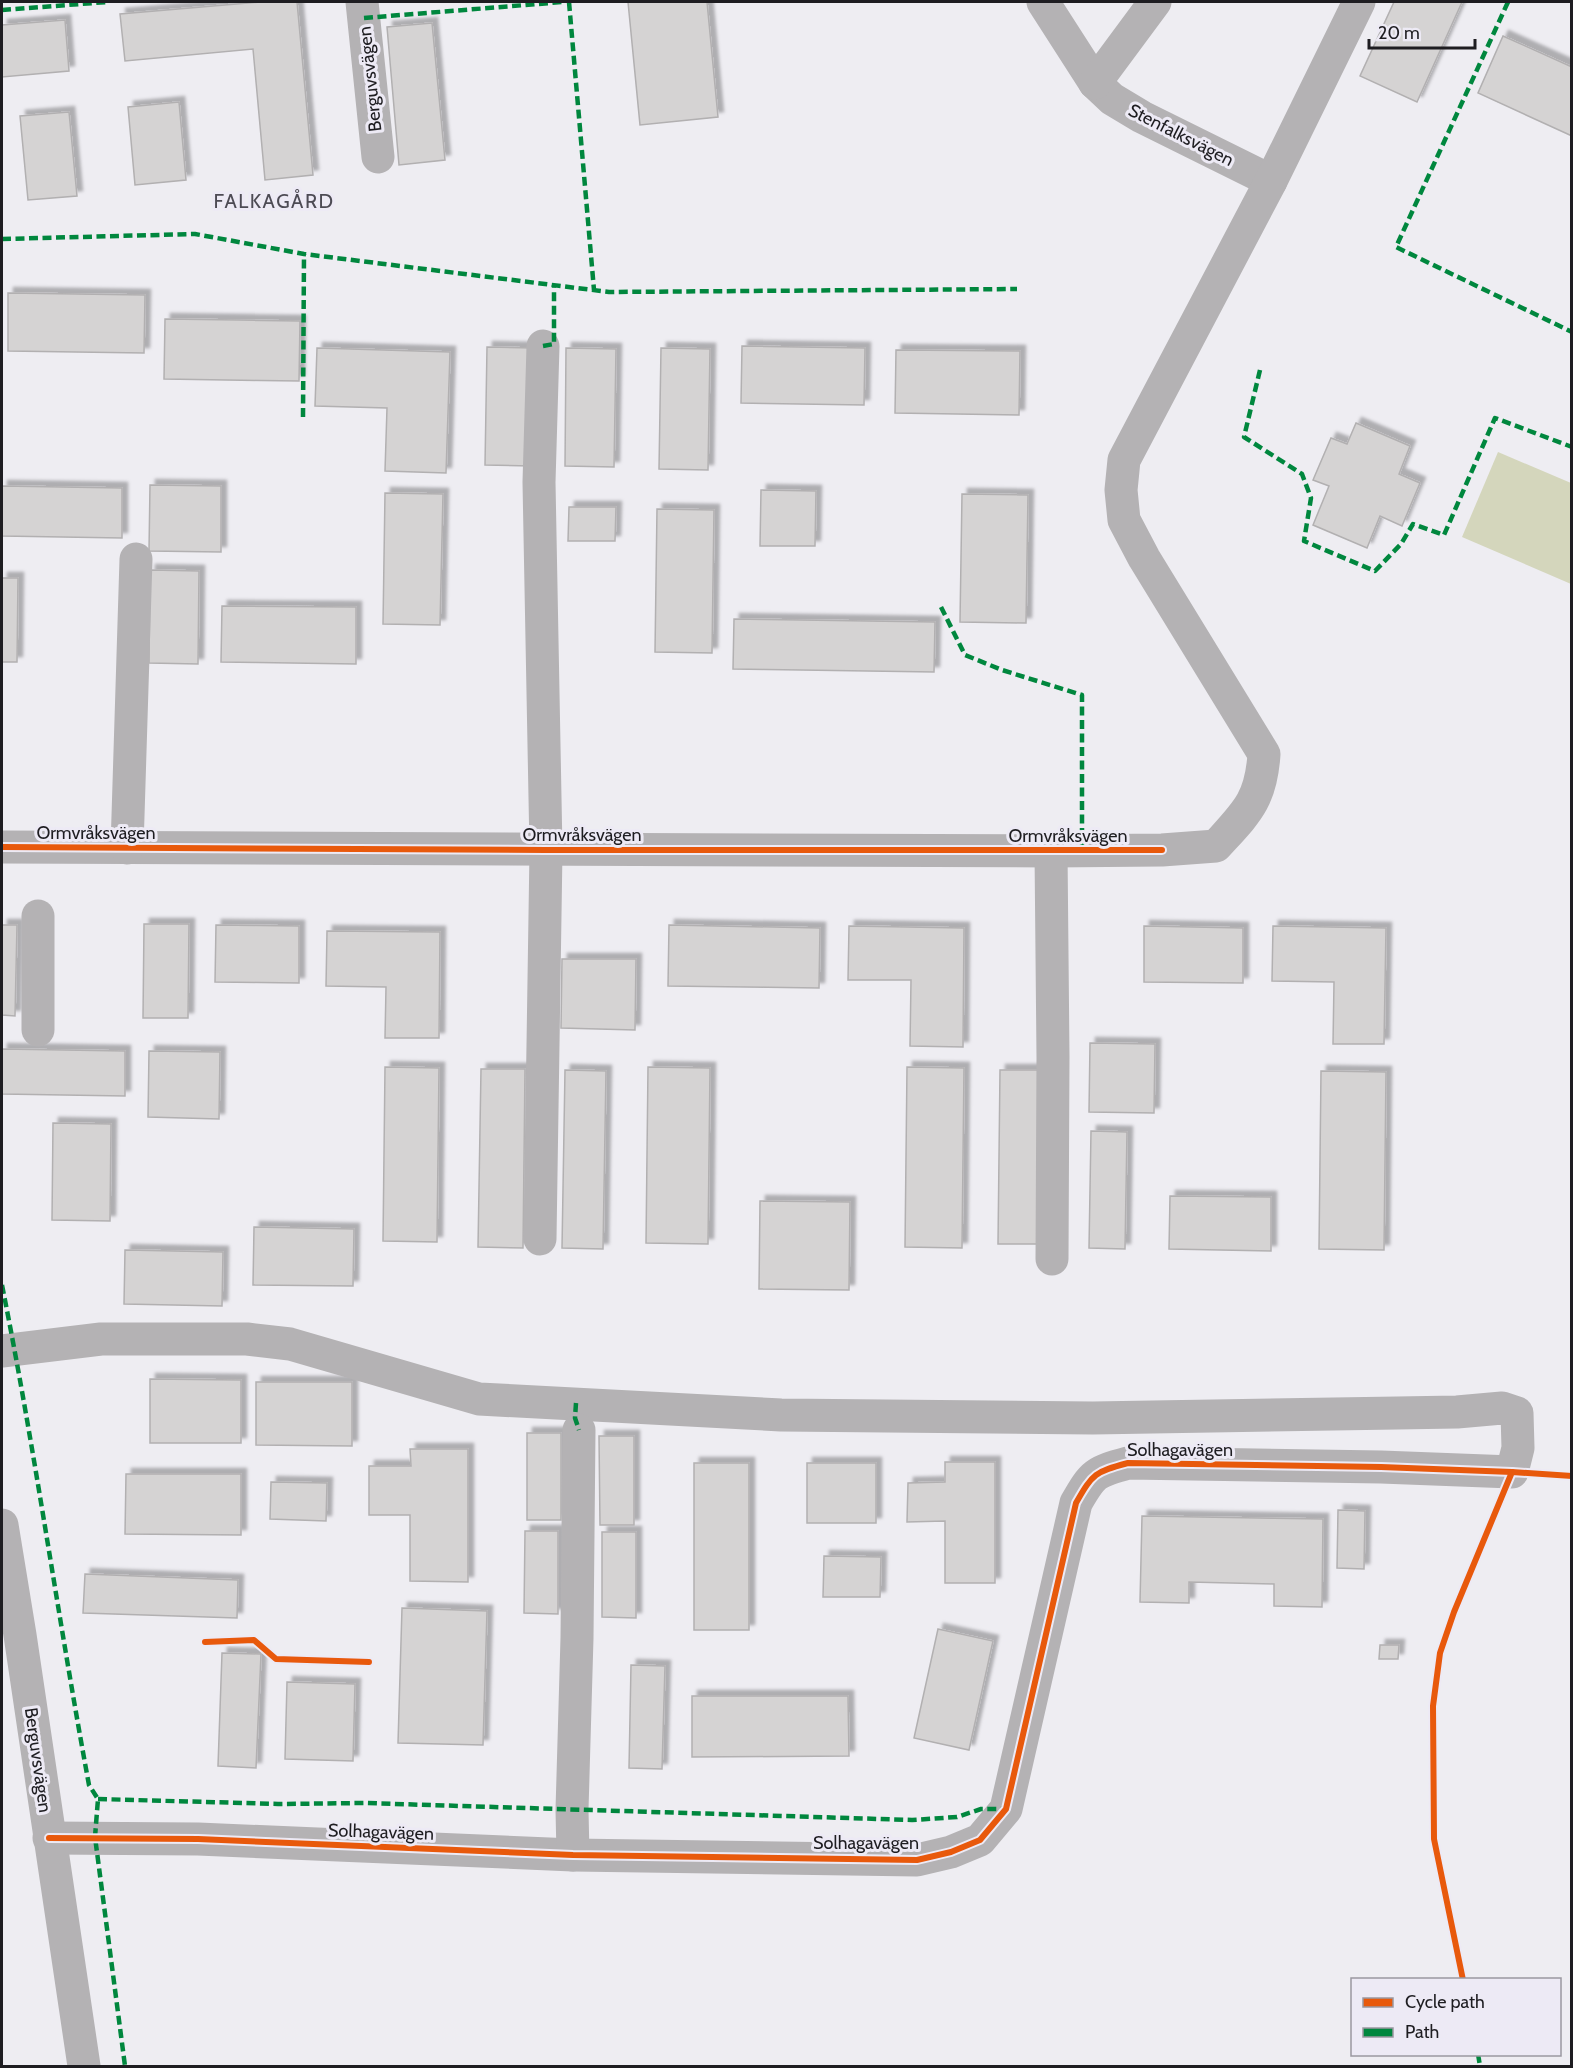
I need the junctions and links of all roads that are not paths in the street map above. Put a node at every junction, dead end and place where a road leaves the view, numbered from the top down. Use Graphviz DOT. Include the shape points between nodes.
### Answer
graph roads {
  1 [pos="362,2"];
  2 [pos="1043,2"];
  3 [pos="1155,2"];
  4 [pos="1359,2"];
  5 [pos="1095,83"];
  6 [pos="378,157"];
  7 [pos="1272,181"];
  8 [pos="543,346"];
  9 [pos="136,559"];
  10 [pos="2,847"];
  11 [pos="127,848"];
  12 [pos="546,850"];
  13 [pos="1051,851"];
  14 [pos="38,916"];
  15 [pos="38,1030"];
  16 [pos="540,1239"];
  17 [pos="1052,1259"];
  18 [pos="2,1351"];
  19 [pos="579,1430"];
  20 [pos="2,1525"];
  21 [pos="49,1838"];
  22 [pos="573,1855"];
  23 [pos="84,2067"];
  1 -- 6 [label="street, Berguvsvägen"];
  2 -- 5 [label="street, Stenfalksvägen"];
  3 -- 5 [label="street"];
  4 -- 7 [label="street"];
  5 -- 7 [label="street, Stenfalksvägen" via="1142,117"];
  7 -- 13 [label="street, Ormvråksvägen" via="1124,460 1121,490 1124,520 1144,558 1264,754 1262,776 1254,800 1216,846"];
  8 -- 12 [label="street" via="539,482"];
  9 -- 11 [label="street"];
  10 -- 11 [label="street, Ormvråksvägen"];
  11 -- 12 [label="street, Ormvråksvägen"];
  12 -- 13 [label="street, Ormvråksvägen"];
  12 -- 16 [label="street"];
  13 -- 17 [label="street"];
  14 -- 15 [label="street"];
  18 -- 22 [label="street, Solhagavägen" via="101,1339 247,1339 290,1344 479,1399 781,1415 1093,1418 1502,1408 1517,1413 1518,1449 1512,1472 1128,1463 1101,1470 1089,1479 1076,1503 1006,1809 980,1840 917,1860"];
  19 -- 22 [label="street"];
  20 -- 21 [label="street, Berguvsvägen"];
  21 -- 22 [label="street, Solhagavägen" via="198,1839"];
  21 -- 23 [label="street, Berguvsvägen"];
}
